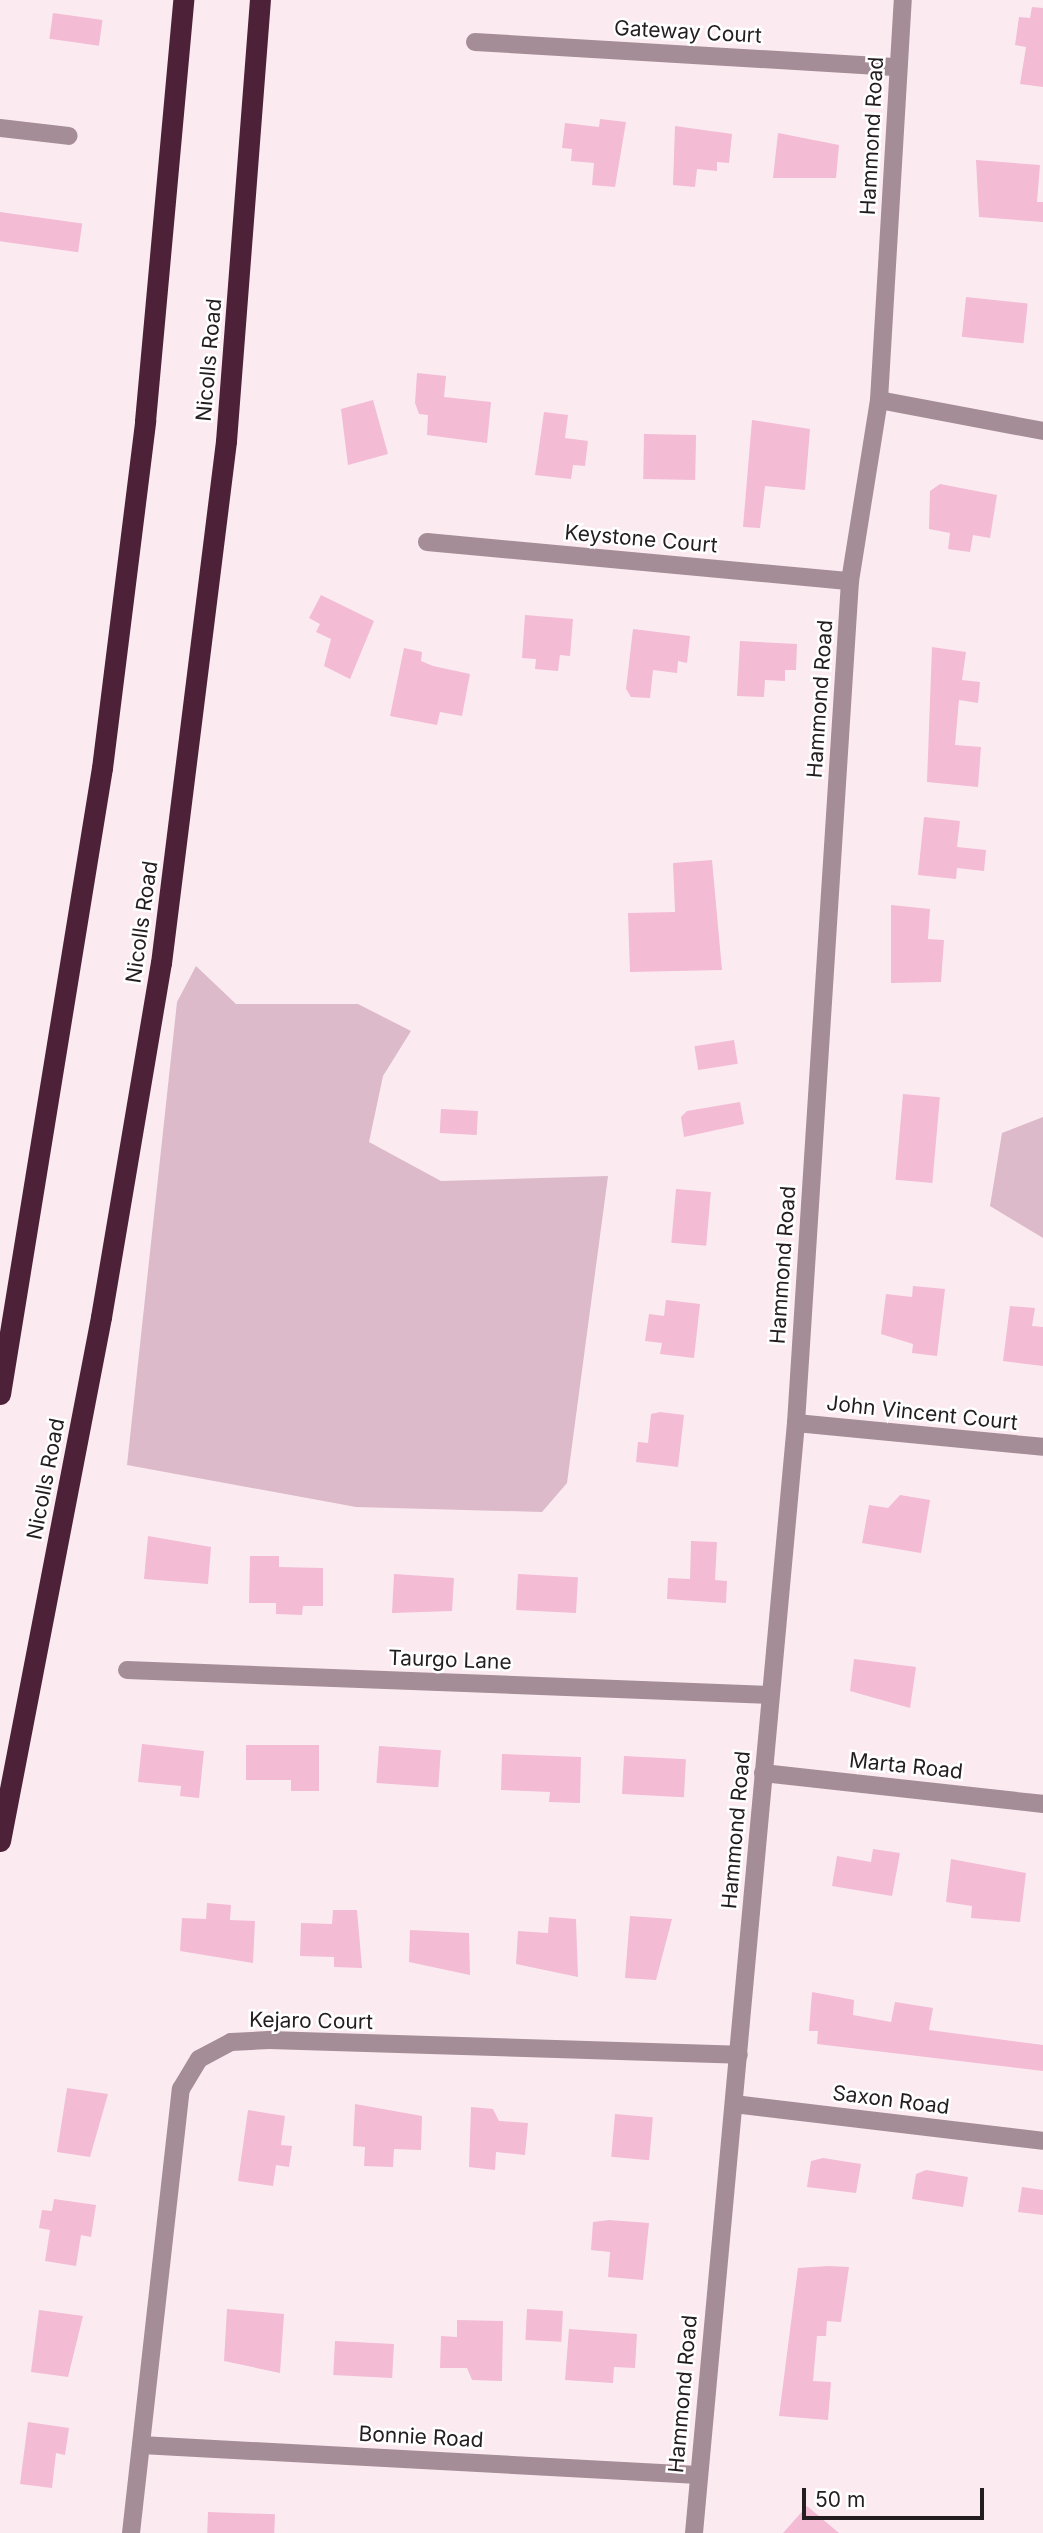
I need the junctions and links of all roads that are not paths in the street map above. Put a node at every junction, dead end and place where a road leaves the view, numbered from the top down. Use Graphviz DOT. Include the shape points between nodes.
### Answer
graph roads {
  1 [pos="183,0"];
  2 [pos="260,0"];
  3 [pos="903,0"];
  4 [pos="475,42"];
  5 [pos="898,67"];
  6 [pos="0,128"];
  7 [pos="69,136"];
  8 [pos="879,400"];
  9 [pos="1043,431"];
  10 [pos="427,542"];
  11 [pos="850,581"];
  12 [pos="0,1394"];
  13 [pos="796,1423"];
  14 [pos="1043,1447"];
  15 [pos="127,1670"];
  16 [pos="771,1695"];
  17 [pos="763,1773"];
  18 [pos="1043,1804"];
  19 [pos="0,1841"];
  20 [pos="739,2055"];
  21 [pos="734,2104"];
  22 [pos="1043,2141"];
  23 [pos="141,2445"];
  24 [pos="698,2475"];
  25 [pos="131,2533"];
  26 [pos="694,2533"];
  1 -- 12 [label="highway" via="145,421 104,754"];
  2 -- 19 [label="highway, Nicolls Road" via="226,441 161,963 101,1317"];
  3 -- 5 [label="street, Hammond Road"];
  4 -- 5 [label="street, Gateway Court"];
  5 -- 8 [label="street, Hammond Road"];
  6 -- 7 [label="street"];
  8 -- 9 [label="street"];
  8 -- 11 [label="street, Hammond Road"];
  10 -- 11 [label="street, Keystone Court"];
  11 -- 13 [label="street, Hammond Road"];
  13 -- 14 [label="street, John Vincent Court"];
  13 -- 16 [label="street, Hammond Road"];
  15 -- 16 [label="street, Taurgo Lane"];
  16 -- 17 [label="street, Hammond Road"];
  17 -- 18 [label="street, Marta Road"];
  17 -- 20 [label="street, Hammond Road"];
  20 -- 21 [label="street, Hammond Road"];
  20 -- 23 [label="street, Kejaro Court" via="269,2040 231,2042 199,2059 181,2089"];
  21 -- 22 [label="street, Saxon Road"];
  21 -- 24 [label="street, Hammond Road"];
  23 -- 24 [label="street, Bonnie Road"];
  23 -- 25 [label="street, Kejaro Court"];
  24 -- 26 [label="street, Hammond Road"];
}
